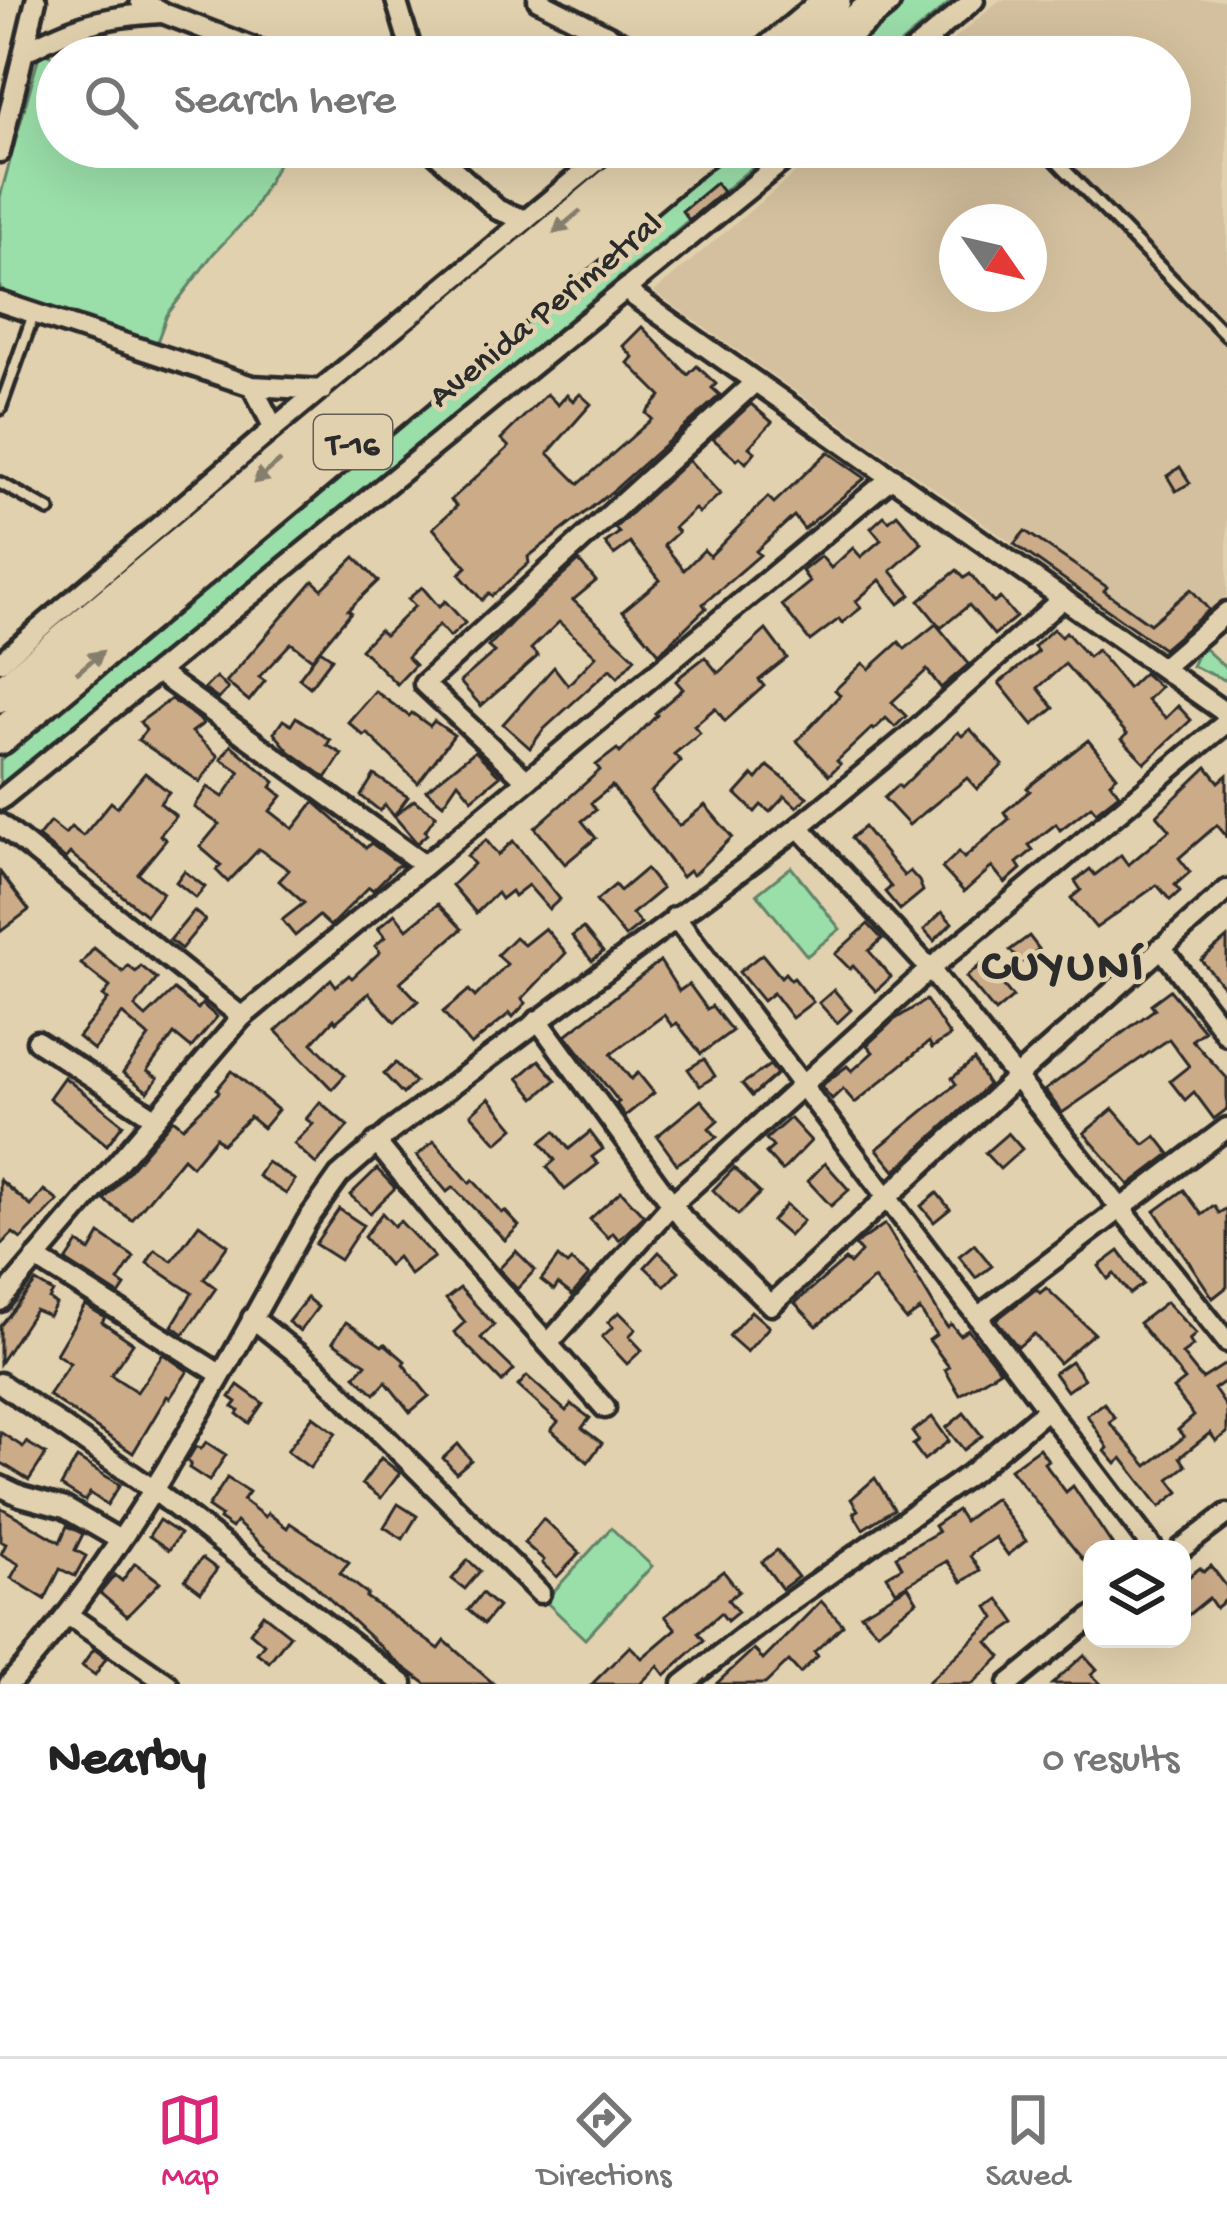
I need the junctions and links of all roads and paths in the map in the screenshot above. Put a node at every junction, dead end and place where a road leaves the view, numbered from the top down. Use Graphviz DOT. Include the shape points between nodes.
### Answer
graph roads {
  1 [pos="36,0"];
  2 [pos="140,0"];
  3 [pos="396,0"];
  4 [pos="538,0"];
  5 [pos="833,0"];
  6 [pos="883,0"];
  7 [pos="974,0"];
  8 [pos="163,13"];
  9 [pos="53,36"];
  10 [pos="223,36"];
  11 [pos="407,36"];
  12 [pos="613,36"];
  13 [pos="789,36"];
  14 [pos="839,36"];
  15 [pos="930,36"];
  16 [pos="36,45"];
  17 [pos="24,52"];
  18 [pos="0,152"];
  19 [pos="452,168"];
  20 [pos="589,168"];
  21 [pos="632,168"];
  22 [pos="681,168"];
  23 [pos="774,168"];
  24 [pos="1063,168"];
  25 [pos="526,220"];
  26 [pos="625,290"];
  27 [pos="0,302"];
  28 [pos="34,313"];
  29 [pos="1227,336"];
  30 [pos="755,382"];
  31 [pos="252,386"];
  32 [pos="323,390"];
  33 [pos="0,409"];
  34 [pos="274,428"];
  35 [pos="892,477"];
  36 [pos="0,483"];
  37 [pos="49,510"];
  38 [pos="1063,598"];
  39 [pos="1227,612"];
  40 [pos="1210,626"];
  41 [pos="1227,643"];
  42 [pos="0,662"];
  43 [pos="1162,668"];
  44 [pos="158,672"];
  45 [pos="0,695"];
  46 [pos="1227,718"];
  47 [pos="0,737"];
  48 [pos="525,779"];
  49 [pos="0,800"];
  50 [pos="0,824"];
  51 [pos="799,827"];
  52 [pos="423,864"];
  53 [pos="1227,890"];
  54 [pos="676,917"];
  55 [pos="1161,947"];
  56 [pos="929,969"];
  57 [pos="242,1017"];
  58 [pos="538,1020"];
  59 [pos="1227,1035"];
  60 [pos="37,1040"];
  61 [pos="1018,1076"];
  62 [pos="802,1085"];
  63 [pos="155,1118"];
  64 [pos="1227,1128"];
  65 [pos="376,1142"];
  66 [pos="887,1199"];
  67 [pos="672,1204"];
  68 [pos="1121,1208"];
  69 [pos="36,1258"];
  70 [pos="0,1301"];
  71 [pos="979,1316"];
  72 [pos="253,1318"];
  73 [pos="1227,1342"];
  74 [pos="548,1344"];
  75 [pos="220,1374"];
  76 [pos="0,1383"];
  77 [pos="605,1408"];
  78 [pos="1046,1409"];
  79 [pos="0,1486"];
  80 [pos="152,1488"];
  81 [pos="1227,1514"];
  82 [pos="120,1540"];
  83 [pos="1146,1540"];
  84 [pos="1191,1541"];
  85 [pos="540,1593"];
  86 [pos="68,1616"];
  87 [pos="1083,1624"];
  88 [pos="9,1684"];
  89 [pos="168,1684"];
  90 [pos="403,1684"];
  91 [pos="683,1684"];
  92 [pos="1009,1684"];
  1 -- 17 [label="street"];
  2 -- 8 [label="street"];
  3 -- 11 [label="street"];
  4 -- 12 [label="street"];
  5 -- 13 [label="highway"];
  6 -- 14 [label="highway"];
  7 -- 15 [label="street"];
  8 -- 9 [label="street" via="108,16"];
  8 -- 10 [label="street"];
  16 -- 17 [label="street"];
  17 -- 18 [label="street"];
  19 -- 25 [label="street" via="498,210"];
  20 -- 25 [label="street"];
  21 -- 45 [label="highway, Avenida Perimetral / T-16, one-way"];
  47 -- 22 [label="highway, Avenida Perimetral / T-16, one-way"];
  23 -- 26 [label="street, Avenida Perimetral"];
  24 -- 29 [label="lane"];
  25 -- 32 [label="street"];
  26 -- 30 [label="street"];
  26 -- 44 [label="street, Avenida Perimetral"];
  27 -- 28 [label="street"];
  28 -- 31 [label="street"];
  28 -- 33 [label="lane"];
  30 -- 35 [label="street"];
  30 -- 48 [label="street" via="424,684"];
  31 -- 32 [label="street"];
  31 -- 34 [label="street"];
  32 -- 34 [label="street"];
  34 -- 42 [label="street"];
  35 -- 38 [label="street"];
  35 -- 48 [label="street"];
  36 -- 37 [label="lane"];
  38 -- 43 [label="street"];
  38 -- 51 [label="street"];
  39 -- 40 [label="street"];
  40 -- 41 [label="street"];
  40 -- 43 [label="street"];
  43 -- 46 [label="street"];
  44 -- 49 [label="street, Avenida Perimetral"];
  44 -- 52 [label="street"];
  46 -- 56 [label="street"];
  48 -- 52 [label="street"];
  50 -- 57 [label="street"];
  51 -- 54 [label="street"];
  51 -- 56 [label="street"];
  52 -- 57 [label="street"];
  53 -- 55 [label="street"];
  54 -- 58 [label="street"];
  54 -- 62 [label="street"];
  55 -- 59 [label="street"];
  55 -- 61 [label="street"];
  56 -- 61 [label="street"];
  56 -- 62 [label="street"];
  57 -- 63 [label="street"];
  58 -- 65 [label="street"];
  58 -- 67 [label="street"];
  60 -- 63 [label="street"];
  61 -- 66 [label="street"];
  61 -- 68 [label="street"];
  62 -- 66 [label="street"];
  62 -- 67 [label="street"];
  63 -- 69 [label="street"];
  64 -- 68 [label="street"];
  65 -- 72 [label="street" via="322,1197"];
  65 -- 74 [label="street"];
  66 -- 67 [label="street" via="771,1305"];
  66 -- 71 [label="street"];
  67 -- 74 [label="street"];
  68 -- 71 [label="street"];
  68 -- 73 [label="street"];
  69 -- 70 [label="street"];
  69 -- 75 [label="street"];
  71 -- 78 [label="street"];
  72 -- 75 [label="street"];
  72 -- 85 [label="street" via="346,1396"];
  74 -- 77 [label="street"];
  75 -- 80 [label="street"];
  76 -- 80 [label="street"];
  78 -- 83 [label="street"];
  78 -- 91 [label="street" via="974,1472"];
  79 -- 82 [label="street" via="65,1508"];
  80 -- 82 [label="street"];
  80 -- 90 [label="street"];
  81 -- 84 [label="street"];
  82 -- 86 [label="street"];
  86 -- 88 [label="street"];
  86 -- 89 [label="street"];
  87 -- 92 [label="street"];
}
